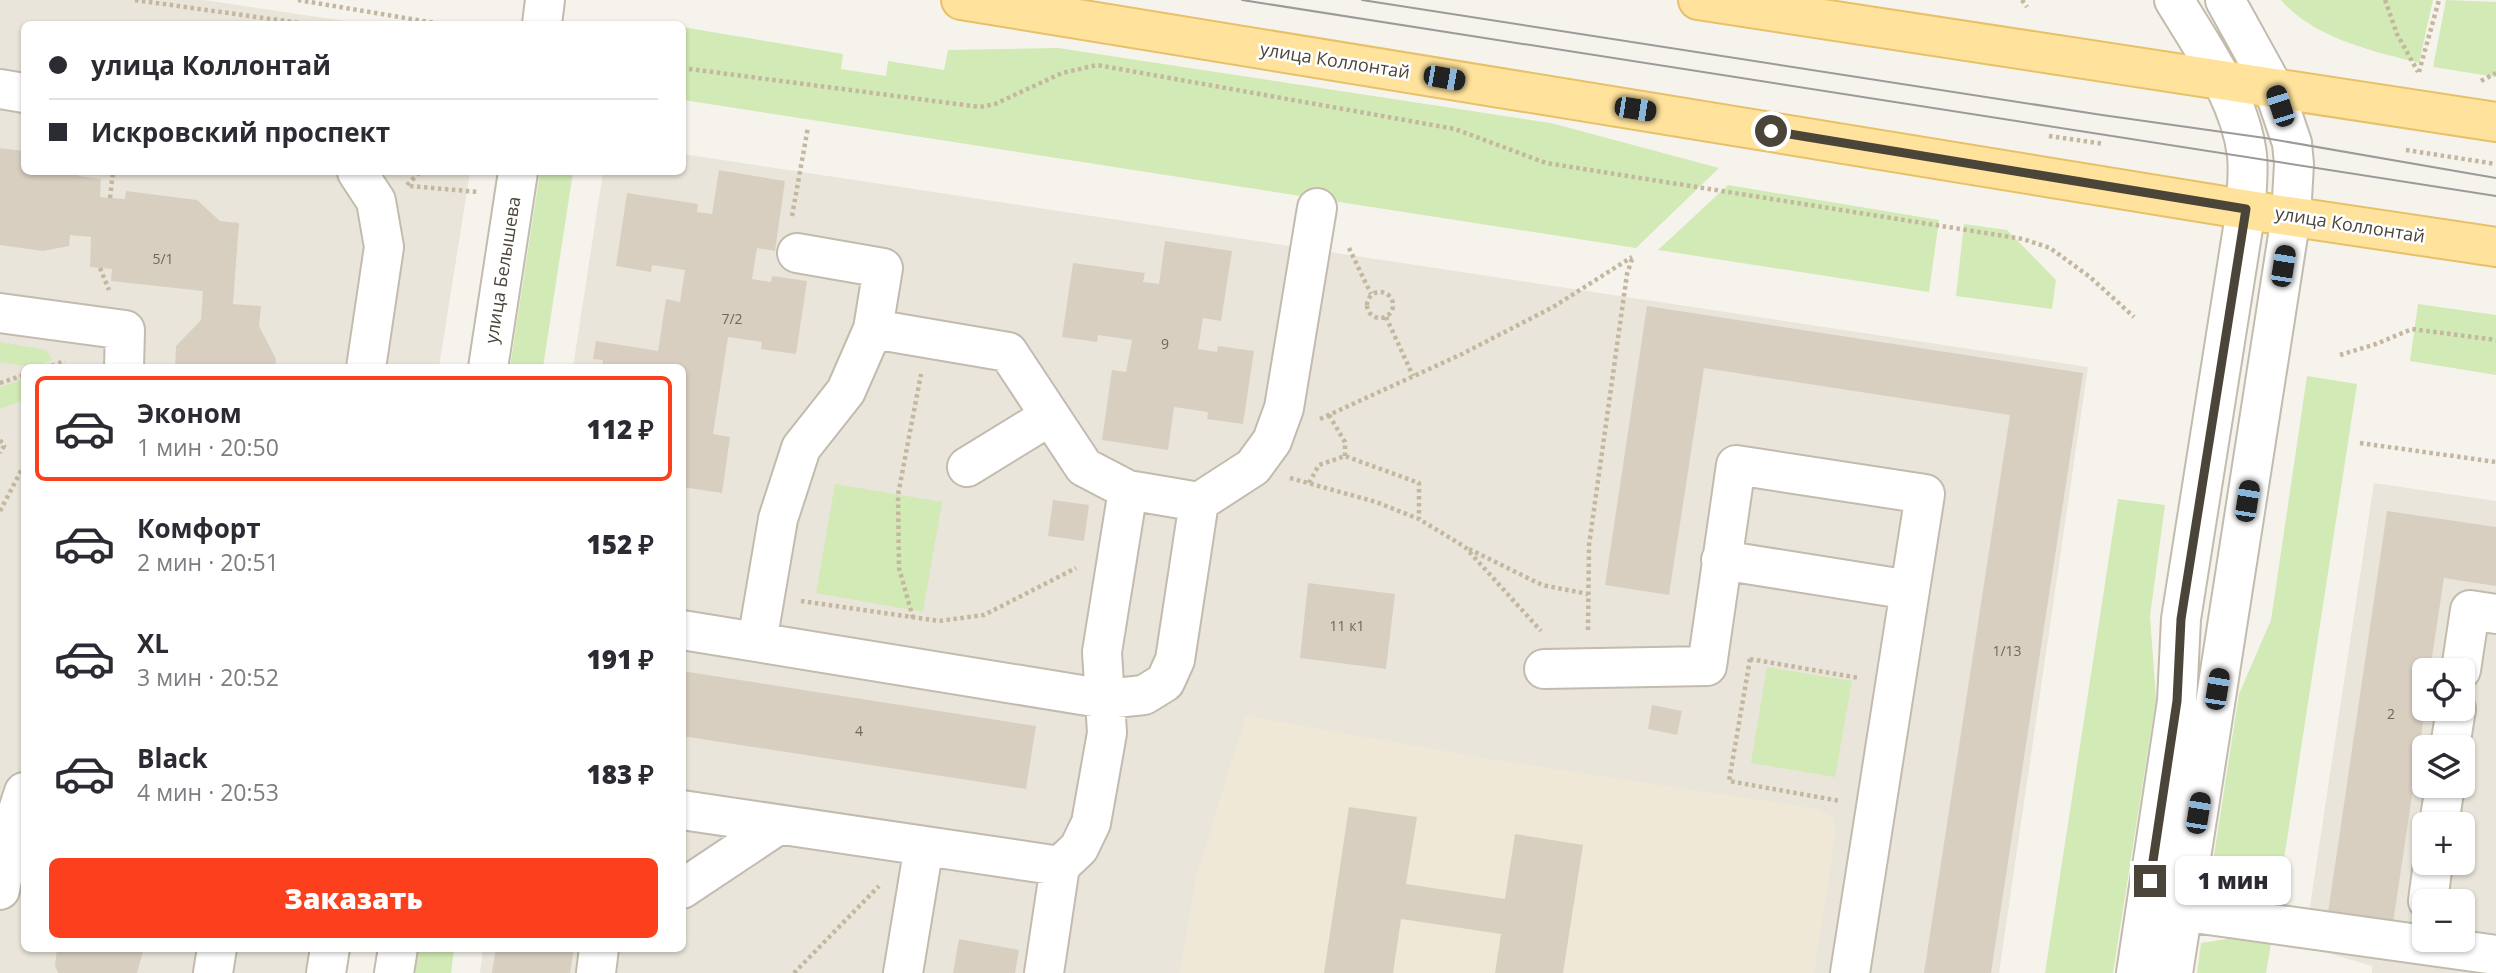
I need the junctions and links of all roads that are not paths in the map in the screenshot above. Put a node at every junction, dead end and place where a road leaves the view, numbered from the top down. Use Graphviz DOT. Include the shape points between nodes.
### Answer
graph roads {
  1 [pos="545,0"];
  2 [pos="961,0"];
  3 [pos="1698,0"];
  4 [pos="2174,0"];
  5 [pos="2225,0"];
  6 [pos="542,21"];
  7 [pos="2223,80"];
  8 [pos="2273,88"];
  9 [pos="0,89"];
  10 [pos="21,92"];
  11 [pos="2496,122"];
  12 [pos="503,182"];
  13 [pos="380,186"];
  14 [pos="1317,208"];
  15 [pos="2246,209"];
  16 [pos="2291,216"];
  17 [pos="794,240"];
  18 [pos="2496,247"];
  19 [pos="0,313"];
  20 [pos="873,329"];
  21 [pos="124,364"];
  22 [pos="367,364"];
  23 [pos="488,364"];
  24 [pos="1050,416"];
  25 [pos="967,467"];
  26 [pos="1128,490"];
  27 [pos="1199,502"];
  28 [pos="1721,561"];
  29 [pos="1910,590"];
  30 [pos="2496,614"];
  31 [pos="686,631"];
  32 [pos="757,642"];
  33 [pos="2463,658"];
  34 [pos="1569,668"];
  35 [pos="1106,699"];
  36 [pos="21,811"];
  37 [pos="686,811"];
  38 [pos="778,825"];
  39 [pos="924,846"];
  40 [pos="1060,866"];
  41 [pos="686,886"];
  42 [pos="0,890"];
  43 [pos="2164,909"];
  44 [pos="2412,947"];
  45 [pos="216,952"];
  46 [pos="329,952"];
  47 [pos="397,952"];
  48 [pos="599,952"];
  49 [pos="2465,952"];
  50 [pos="2496,955"];
  51 [pos="213,973"];
  52 [pos="326,973"];
  53 [pos="394,973"];
  54 [pos="596,973"];
  55 [pos="904,973"];
  56 [pos="1044,973"];
  57 [pos="1850,973"];
  58 [pos="2136,973"];
  59 [pos="2173,973"];
  1 -- 6 [label="street"];
  2 -- 15 [label="main road, улица Коллонтай"];
  3 -- 7 [label="main road"];
  4 -- 7 [label="street"];
  5 -- 8 [label="street"];
  7 -- 8 [label="main road"];
  7 -- 15 [label="street" via="2244,135"];
  8 -- 11 [label="main road"];
  8 -- 16 [label="street" via="2292,143"];
  9 -- 10 [label="street"];
  12 -- 23 [label="street, улица Белышева"];
  13 -- 22 [label="street" via="384,247"];
  14 -- 27 [label="street" via="1284,408 1262,454"];
  15 -- 16 [label="main road, улица Коллонтай"];
  15 -- 43 [label="street" via="2181,619"];
  16 -- 18 [label="main road, улица Коллонтай"];
  16 -- 43 [label="street"];
  17 -- 20 [label="street" via="883,268"];
  19 -- 21 [label="street" via="125,330"];
  20 -- 24 [label="street" via="1008,352"];
  20 -- 32 [label="street" via="846,391 801,448 778,519"];
  24 -- 25 [label="street"];
  24 -- 26 [label="street" via="1084,467"];
  26 -- 27 [label="street"];
  26 -- 35 [label="street" via="1102,652"];
  27 -- 35 [label="street" via="1175,660 1165,682 1144,695"];
  28 -- 29 [label="street"];
  28 -- 29 [label="street" via="1736,465 1790,473 1925,494"];
  28 -- 34 [label="street" via="1707,666"];
  29 -- 57 [label="street"];
  30 -- 33 [label="street" via="2470,610"];
  31 -- 32 [label="street"];
  32 -- 35 [label="street"];
  35 -- 40 [label="street" via="1107,733 1091,822 1079,848"];
  36 -- 42 [label="street" via="10,835"];
  37 -- 38 [label="street"];
  38 -- 39 [label="street"];
  38 -- 41 [label="street"];
  39 -- 40 [label="street"];
  39 -- 55 [label="street"];
  40 -- 56 [label="street"];
  43 -- 44 [label="street"];
  43 -- 58 [label="street"];
  43 -- 59 [label="street"];
  45 -- 51 [label="street"];
  46 -- 52 [label="street"];
  47 -- 53 [label="street"];
  48 -- 54 [label="street"];
  49 -- 50 [label="street"];
}
